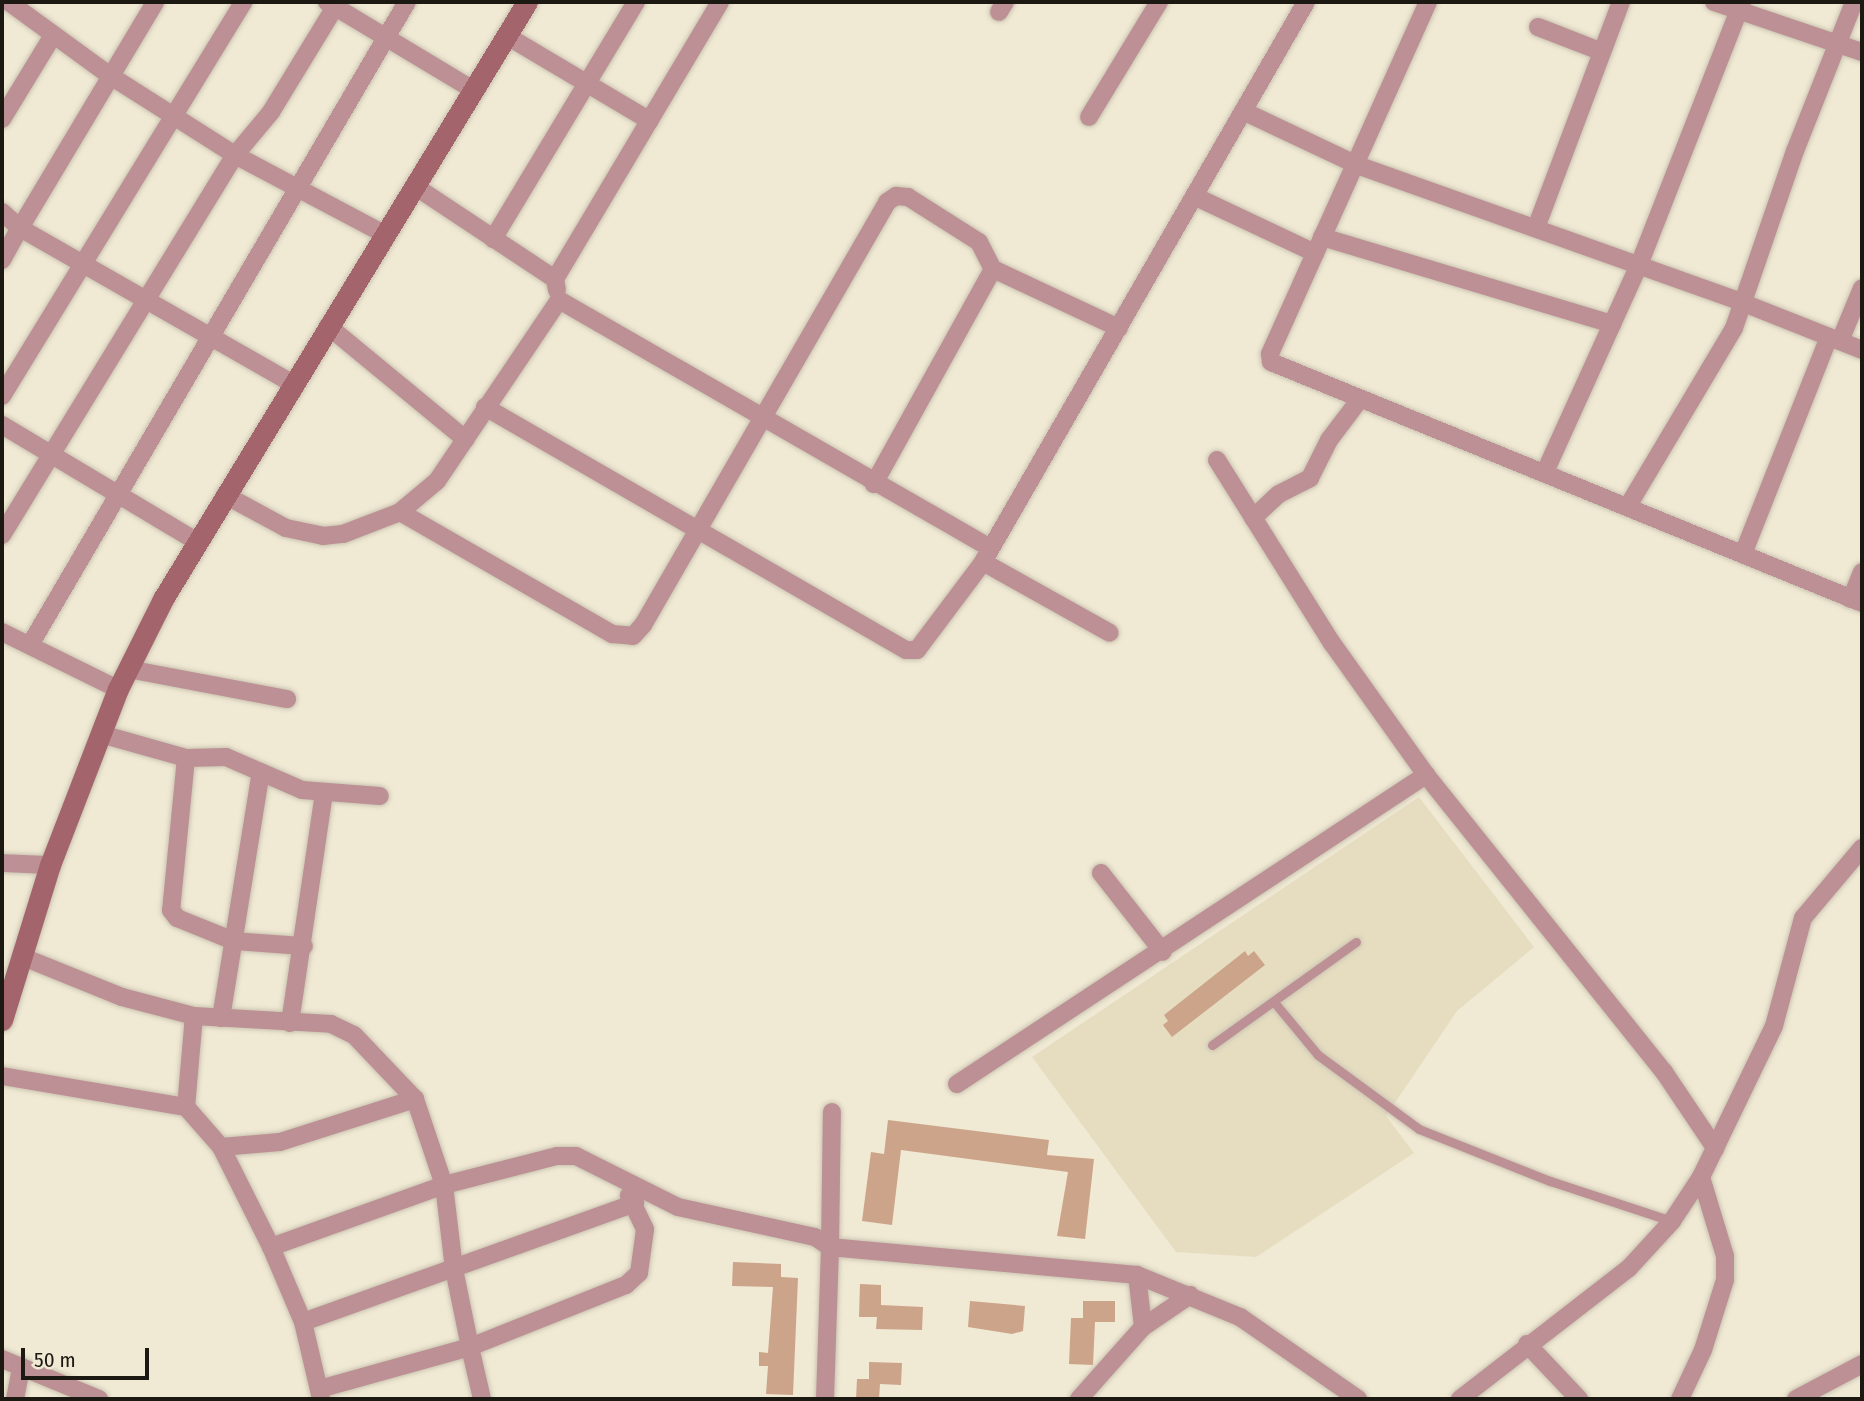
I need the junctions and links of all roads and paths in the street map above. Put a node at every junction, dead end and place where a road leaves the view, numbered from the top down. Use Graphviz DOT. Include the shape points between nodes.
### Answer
graph roads {
  1 [pos="9,2"];
  2 [pos="155,2"];
  3 [pos="243,2"];
  4 [pos="407,2"];
  5 [pos="527,2"];
  6 [pos="636,2"];
  7 [pos="720,2"];
  8 [pos="1160,2"];
  9 [pos="1306,2"];
  10 [pos="1428,2"];
  11 [pos="1621,2"];
  12 [pos="1714,2"];
  13 [pos="1854,2"];
  14 [pos="331,4"];
  15 [pos="1739,6"];
  16 [pos="1538,27"];
  17 [pos="507,36"];
  18 [pos="52,37"];
  19 [pos="383,39"];
  20 [pos="1837,44"];
  21 [pos="1600,51"];
  22 [pos="1862,52"];
  23 [pos="109,75"];
  24 [pos="589,84"];
  25 [pos="475,91"];
  26 [pos="1243,111"];
  27 [pos="173,116"];
  28 [pos="1088,117"];
  29 [pos="2,119"];
  30 [pos="650,121"];
  31 [pos="235,155"];
  32 [pos="1357,165"];
  33 [pos="295,187"];
  34 [pos="416,187"];
  35 [pos="1194,195"];
  36 [pos="2,212"];
  37 [pos="20,228"];
  38 [pos="1536,228"];
  39 [pos="384,234"];
  40 [pos="493,239"];
  41 [pos="1319,245"];
  42 [pos="2,260"];
  43 [pos="81,263"];
  44 [pos="1639,265"];
  45 [pos="993,269"];
  46 [pos="555,279"];
  47 [pos="1862,288"];
  48 [pos="146,299"];
  49 [pos="559,300"];
  50 [pos="1741,302"];
  51 [pos="1612,324"];
  52 [pos="328,326"];
  53 [pos="1119,328"];
  54 [pos="208,335"];
  55 [pos="1835,339"];
  56 [pos="1862,350"];
  57 [pos="294,384"];
  58 [pos="2,396"];
  59 [pos="1360,399"];
  60 [pos="485,407"];
  61 [pos="760,419"];
  62 [pos="2,425"];
  63 [pos="465,439"];
  64 [pos="51,455"];
  65 [pos="1217,460"];
  66 [pos="1545,471"];
  67 [pos="874,484"];
  68 [pos="116,494"];
  69 [pos="225,495"];
  70 [pos="1628,506"];
  71 [pos="400,512"];
  72 [pos="1253,518"];
  73 [pos="698,530"];
  74 [pos="2,535"];
  75 [pos="196,541"];
  76 [pos="1743,554"];
  77 [pos="986,555"];
  78 [pos="1862,572"];
  79 [pos="1857,601"];
  80 [pos="2,632"];
  81 [pos="1110,633"];
  82 [pos="30,645"];
  83 [pos="128,669"];
  84 [pos="118,689"];
  85 [pos="286,699"];
  86 [pos="101,734"];
  87 [pos="186,758"];
  88 [pos="261,772"];
  89 [pos="1426,775"];
  90 [pos="324,792"];
  91 [pos="380,796"];
  92 [pos="1862,848"];
  93 [pos="2,863"];
  94 [pos="50,865"];
  95 [pos="1101,873"];
  96 [pos="234,941"];
  97 [pos="1356,942"];
  98 [pos="303,946"];
  99 [pos="1163,951"];
  100 [pos="23,957"];
  101 [pos="7,988"];
  102 [pos="1275,1002"];
  103 [pos="194,1016"];
  104 [pos="221,1018"];
  105 [pos="2,1020"];
  106 [pos="290,1023"];
  107 [pos="1212,1045"];
  108 [pos="2,1076"];
  109 [pos="957,1084"];
  110 [pos="415,1098"];
  111 [pos="186,1107"];
  112 [pos="832,1112"];
  113 [pos="221,1147"];
  114 [pos="1715,1149"];
  115 [pos="612,1176"];
  116 [pos="1701,1177"];
  117 [pos="444,1185"];
  118 [pos="635,1203"];
  119 [pos="1672,1221"];
  120 [pos="271,1247"];
  121 [pos="830,1247"];
  122 [pos="454,1269"];
  123 [pos="1137,1275"];
  124 [pos="1190,1295"];
  125 [pos="303,1322"];
  126 [pos="1143,1327"];
  127 [pos="1527,1344"];
  128 [pos="470,1347"];
  129 [pos="2,1359"];
  130 [pos="1862,1364"];
  131 [pos="21,1367"];
  132 [pos="321,1394"];
  133 [pos="15,1399"];
  134 [pos="99,1399"];
  135 [pos="482,1399"];
  136 [pos="825,1399"];
  137 [pos="1079,1399"];
  138 [pos="1358,1399"];
  139 [pos="1460,1399"];
  140 [pos="1579,1399"];
  141 [pos="1680,1399"];
  142 [pos="1796,1399"];
  1 -- 18 [label="street"];
  2 -- 23 [label="street"];
  3 -- 27 [label="street"];
  4 -- 19 [label="street"];
  5 -- 17 [label="street"];
  6 -- 24 [label="street"];
  7 -- 30 [label="street"];
  8 -- 28 [label="street"];
  9 -- 26 [label="street"];
  10 -- 32 [label="street"];
  11 -- 21 [label="street"];
  12 -- 15 [label="street"];
  13 -- 20 [label="street"];
  14 -- 19 [label="street"];
  14 -- 31 [label="street" via="271,112"];
  15 -- 20 [label="street"];
  15 -- 44 [label="street"];
  16 -- 21 [label="street"];
  17 -- 24 [label="street"];
  17 -- 25 [label="street"];
  18 -- 23 [label="street"];
  18 -- 29 [label="street"];
  19 -- 25 [label="street"];
  19 -- 33 [label="street"];
  20 -- 22 [label="street"];
  20 -- 50 [label="street"];
  21 -- 38 [label="street"];
  23 -- 27 [label="street"];
  23 -- 37 [label="street"];
  24 -- 30 [label="street"];
  24 -- 40 [label="street"];
  25 -- 34 [label="street"];
  26 -- 32 [label="street"];
  26 -- 35 [label="street"];
  27 -- 31 [label="street"];
  27 -- 43 [label="street"];
  30 -- 46 [label="street"];
  31 -- 33 [label="street"];
  31 -- 48 [label="street"];
  32 -- 38 [label="street"];
  32 -- 41 [label="street"];
  33 -- 39 [label="street"];
  33 -- 54 [label="street"];
  34 -- 39 [label="street"];
  34 -- 40 [label="street"];
  35 -- 41 [label="street"];
  35 -- 53 [label="street"];
  36 -- 37 [label="street"];
  37 -- 42 [label="street"];
  37 -- 43 [label="street"];
  38 -- 44 [label="street"];
  39 -- 52 [label="street"];
  40 -- 46 [label="street"];
  41 -- 51 [label="street"];
  41 -- 59 [label="street" via="1270,354 1271,362"];
  43 -- 48 [label="street"];
  43 -- 58 [label="street"];
  44 -- 50 [label="street"];
  44 -- 51 [label="street"];
  45 -- 53 [label="street"];
  45 -- 61 [label="street" via="979,242 908,197 896,195 887,202"];
  45 -- 67 [label="street"];
  46 -- 49 [label="street"];
  47 -- 55 [label="street"];
  48 -- 54 [label="street"];
  48 -- 64 [label="street"];
  49 -- 60 [label="street"];
  49 -- 61 [label="street"];
  50 -- 55 [label="street"];
  50 -- 70 [label="street" via="1734,328"];
  51 -- 66 [label="street"];
  52 -- 57 [label="street"];
  52 -- 63 [label="street"];
  53 -- 77 [label="street"];
  54 -- 57 [label="street"];
  54 -- 68 [label="street"];
  55 -- 56 [label="street"];
  55 -- 76 [label="street"];
  57 -- 69 [label="street"];
  59 -- 66 [label="street"];
  59 -- 72 [label="street" via="1329,440 1310,478 1279,494"];
  60 -- 63 [label="street"];
  60 -- 73 [label="street"];
  61 -- 67 [label="street"];
  61 -- 73 [label="street"];
  62 -- 64 [label="street"];
  63 -- 71 [label="street" via="437,481"];
  64 -- 68 [label="street"];
  64 -- 74 [label="street"];
  65 -- 72 [label="street"];
  66 -- 70 [label="street"];
  67 -- 77 [label="street"];
  68 -- 75 [label="street"];
  68 -- 82 [label="street"];
  69 -- 71 [label="street" via="286,528 323,536 343,534"];
  69 -- 75 [label="street"];
  70 -- 76 [label="street"];
  71 -- 73 [label="street" via="624,638 643,625"];
  72 -- 89 [label="street" via="1332,643"];
  73 -- 77 [label="street" via="906,650 917,650 927,640"];
  75 -- 83 [label="street"];
  76 -- 79 [label="street"];
  77 -- 81 [label="street"];
  78 -- 79 [label="street"];
  80 -- 82 [label="street"];
  82 -- 84 [label="street"];
  83 -- 84 [label="street"];
  83 -- 85 [label="street"];
  84 -- 86 [label="street"];
  86 -- 87 [label="street"];
  86 -- 94 [label="street"];
  87 -- 88 [label="street" via="226,757"];
  87 -- 96 [label="street" via="171,911 177,918"];
  88 -- 90 [label="street" via="292,787"];
  88 -- 96 [label="street"];
  89 -- 99 [label="street"];
  89 -- 114 [label="street" via="1664,1072"];
  90 -- 91 [label="street"];
  90 -- 98 [label="street"];
  92 -- 114 [label="street" via="1803,918 1774,1026"];
  93 -- 94 [label="street"];
  94 -- 100 [label="street"];
  95 -- 99 [label="street"];
  96 -- 98 [label="street"];
  96 -- 104 [label="street"];
  97 -- 102 [label="lane"];
  98 -- 106 [label="street"];
  99 -- 109 [label="street"];
  100 -- 101 [label="street"];
  100 -- 103 [label="street" via="122,997"];
  101 -- 105 [label="street"];
  102 -- 107 [label="lane"];
  102 -- 119 [label="lane" via="1318,1055 1419,1129 1550,1181"];
  103 -- 104 [label="street"];
  103 -- 111 [label="street"];
  104 -- 106 [label="street"];
  106 -- 110 [label="street" via="331,1024 354,1035"];
  108 -- 111 [label="street"];
  110 -- 113 [label="street" via="280,1142"];
  110 -- 117 [label="street"];
  111 -- 113 [label="street"];
  112 -- 121 [label="street"];
  113 -- 120 [label="street"];
  114 -- 116 [label="street"];
  115 -- 117 [label="street" via="576,1156 557,1156"];
  115 -- 118 [label="street"];
  115 -- 121 [label="street" via="678,1207 815,1237"];
  116 -- 119 [label="street"];
  116 -- 141 [label="street" via="1725,1256 1725,1280 1703,1350"];
  117 -- 120 [label="street"];
  117 -- 122 [label="street"];
  118 -- 122 [label="street"];
  118 -- 128 [label="street" via="645,1229 645,1255 639,1273 626,1285"];
  119 -- 127 [label="street" via="1629,1268"];
  120 -- 125 [label="street"];
  121 -- 123 [label="street"];
  121 -- 136 [label="street"];
  122 -- 125 [label="street"];
  122 -- 128 [label="street"];
  123 -- 124 [label="street"];
  123 -- 126 [label="street"];
  124 -- 126 [label="street"];
  124 -- 138 [label="street" via="1240,1317"];
  125 -- 132 [label="street"];
  126 -- 137 [label="street"];
  127 -- 139 [label="street"];
  127 -- 140 [label="street"];
  128 -- 132 [label="street"];
  128 -- 135 [label="street"];
  129 -- 131 [label="street"];
  130 -- 142 [label="street"];
  131 -- 133 [label="street"];
  131 -- 134 [label="street"];
}
